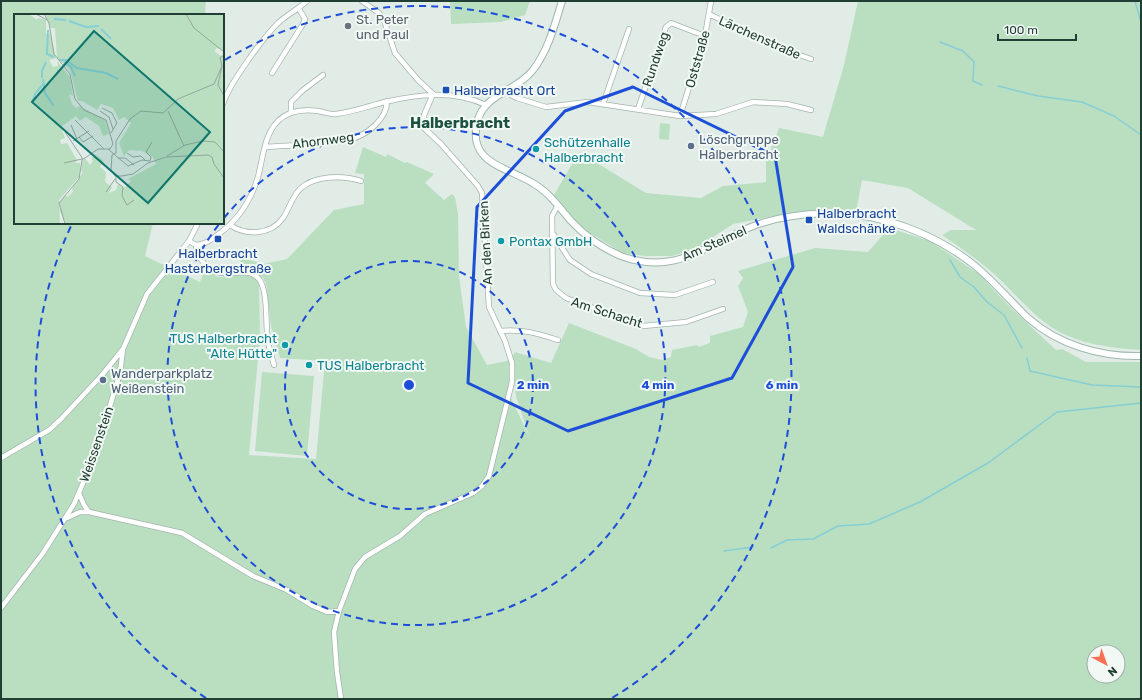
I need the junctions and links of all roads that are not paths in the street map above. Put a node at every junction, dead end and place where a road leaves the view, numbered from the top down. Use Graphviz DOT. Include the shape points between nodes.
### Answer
graph roads {
  1 [pos="307,1"];
  2 [pos="362,1"];
  3 [pos="562,1"];
  4 [pos="711,1"];
  5 [pos="299,9"];
  6 [pos="709,14"];
  7 [pos="629,29"];
  8 [pos="705,36"];
  9 [pos="811,59"];
  10 [pos="272,73"];
  11 [pos="323,75"];
  12 [pos="508,90"];
  13 [pos="433,94"];
  14 [pos="224,101"];
  15 [pos="387,101"];
  16 [pos="603,104"];
  17 [pos="486,105"];
  18 [pos="638,109"];
  19 [pos="811,110"];
  20 [pos="291,112"];
  21 [pos="680,116"];
  22 [pos="265,147"];
  23 [pos="361,181"];
  24 [pos="558,205"];
  25 [pos="198,224"];
  26 [pos="230,225"];
  27 [pos="553,234"];
  28 [pos="189,241"];
  29 [pos="196,245"];
  30 [pos="713,282"];
  31 [pos="723,309"];
  32 [pos="500,331"];
  33 [pos="558,340"];
  34 [pos="123,349"];
  35 [pos="1141,356"];
  36 [pos="274,365"];
  37 [pos="1,458"];
  38 [pos="79,493"];
  39 [pos="89,512"];
  40 [pos="67,518"];
  41 [pos="1,608"];
  42 [pos="339,611"];
  43 [pos="341,699"];
  1 -- 5 [label="street"];
  2 -- 13 [label="street" via="379,12 395,53"];
  3 -- 12 [label="main road" via="550,38 537,64 524,80"];
  4 -- 6 [label="street, Oststraße"];
  5 -- 10 [label="street" via="304,19 303,24"];
  5 -- 14 [label="street" via="280,22 265,38"];
  6 -- 8 [label="street, Oststraße"];
  6 -- 9 [label="street, Lärchenstraße" via="774,46"];
  7 -- 16 [label="street"];
  8 -- 18 [label="street, Rundweg" via="671,23 666,27"];
  8 -- 21 [label="street, Oststraße"];
  11 -- 20 [label="street" via="291,102"];
  12 -- 16 [label="street" via="517,98 546,107 588,102"];
  12 -- 17 [label="main road"];
  13 -- 15 [label="street"];
  13 -- 17 [label="street" via="462,96"];
  13 -- 32 [label="street, An den Birken" via="424,115 424,128 445,148 482,193 489,307"];
  15 -- 20 [label="street" via="333,115 302,110"];
  15 -- 22 [label="street, Ahornweg" via="384,113 370,130 351,139"];
  16 -- 18 [label="street"];
  17 -- 24 [label="main road, Am Steimel" via="480,114 476,130 481,151 497,166 538,186"];
  18 -- 21 [label="street"];
  19 -- 21 [label="street" via="787,104 753,102 716,114"];
  20 -- 22 [label="street" via="273,127"];
  22 -- 26 [label="street" via="258,178 243,211"];
  23 -- 26 [label="street" via="352,178 320,178 305,185 295,196 282,219 272,228 248,232"];
  24 -- 27 [label="street, Am Schacht" via="553,212"];
  24 -- 35 [label="main road, Am Steimel" via="592,240 618,254 643,261 660,262 683,259 763,222 810,214 845,214 875,218 933,238 976,267 1030,320 1058,338 1100,353"];
  25 -- 28 [label="street"];
  26 -- 29 [label="street" via="204,244"];
  27 -- 30 [label="street" via="570,260 591,274 640,293 675,294"];
  27 -- 31 [label="street, Am Schacht" via="554,284 556,290 566,298 643,326 686,322"];
  28 -- 29 [label="street"];
  28 -- 34 [label="street" via="147,294"];
  29 -- 36 [label="street" via="196,252 211,271 217,274 248,274 260,279 264,290 268,341"];
  32 -- 33 [label="street" via="530,331"];
  32 -- 42 [label="street, An den Birken" via="512,363 512,382 486,481 473,493 425,514 400,536 365,557 351,576"];
  34 -- 37 [label="street" via="49,430"];
  34 -- 38 [label="street, Weissenstein" via="120,372"];
  38 -- 39 [label="street, Weissenstein"];
  38 -- 40 [label="street, Weissenstein"];
  39 -- 40 [label="street" via="80,512"];
  39 -- 42 [label="street" via="182,533 253,576 287,590 313,606 328,612"];
  40 -- 41 [label="street, Weissenstein"];
  42 -- 43 [label="street" via="333,635"];
}
